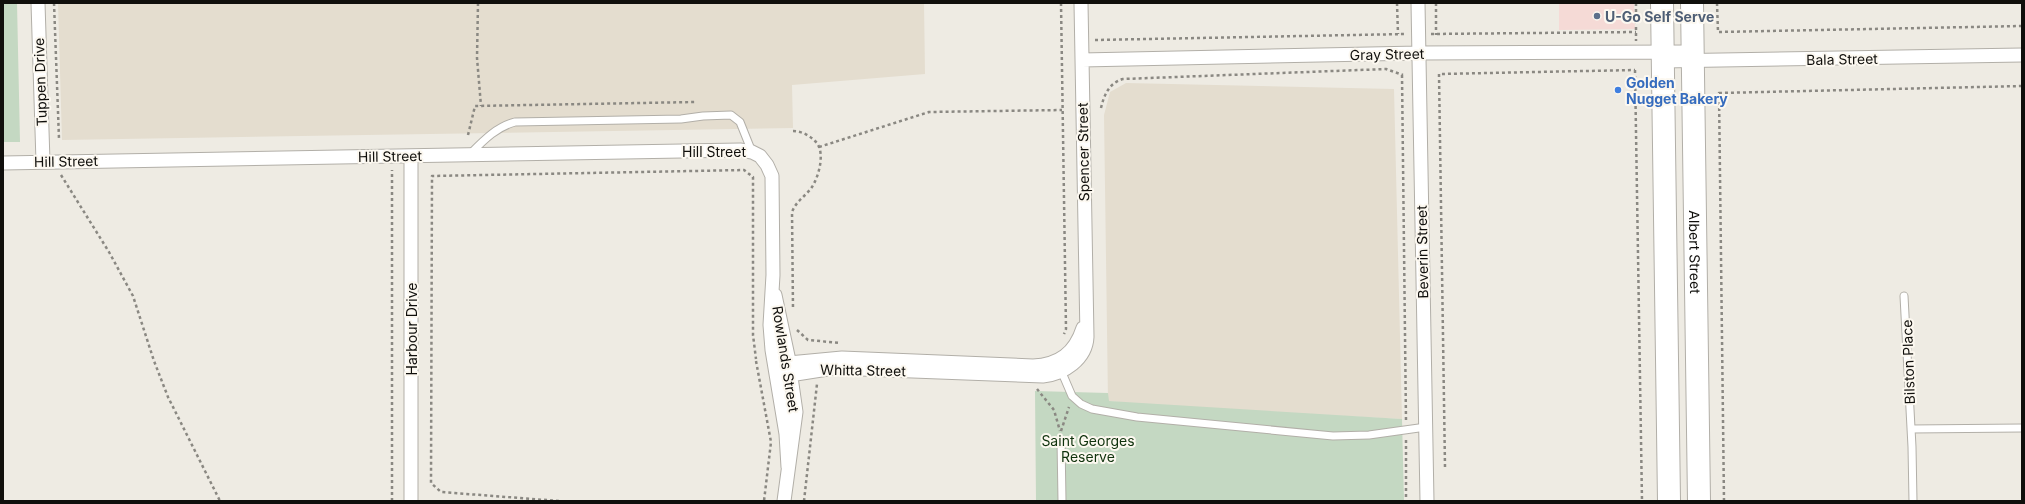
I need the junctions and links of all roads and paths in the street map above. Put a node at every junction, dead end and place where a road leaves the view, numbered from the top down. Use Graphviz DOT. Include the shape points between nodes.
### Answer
graph roads {
  1 [pos="38,3"];
  2 [pos="54,3"];
  3 [pos="478,3"];
  4 [pos="1061,3"];
  5 [pos="1081,3"];
  6 [pos="1397,3"];
  7 [pos="1418,3"];
  8 [pos="1436,3"];
  9 [pos="1636,3"];
  10 [pos="1662,3"];
  11 [pos="1692,3"];
  12 [pos="1717,3"];
  13 [pos="2022,26"];
  14 [pos="1081,40"];
  15 [pos="1419,54"];
  16 [pos="2022,55"];
  17 [pos="1663,57"];
  18 [pos="1693,57"];
  19 [pos="1082,60"];
  20 [pos="2022,86"];
  21 [pos="695,102"];
  22 [pos="481,106"];
  23 [pos="1101,108"];
  24 [pos="1062,110"];
  25 [pos="793,131"];
  26 [pos="468,135"];
  27 [pos="59,140"];
  28 [pos="819,147"];
  29 [pos="752,152"];
  30 [pos="469,155"];
  31 [pos="392,156"];
  32 [pos="411,156"];
  33 [pos="49,162"];
  34 [pos="3,163"];
  35 [pos="773,167"];
  36 [pos="1904,296"];
  37 [pos="793,313"];
  38 [pos="781,333"];
  39 [pos="1063,337"];
  40 [pos="805,338"];
  41 [pos="1078,351"];
  42 [pos="1059,367"];
  43 [pos="790,369"];
  44 [pos="777,376"];
  45 [pos="1036,376"];
  46 [pos="817,384"];
  47 [pos="1072,396"];
  48 [pos="1426,427"];
  49 [pos="2022,428"];
  50 [pos="1911,429"];
  51 [pos="1406,430"];
  52 [pos="1061,440"];
  53 [pos="788,467"];
  54 [pos="1445,467"];
  55 [pos="220,501"];
  56 [pos="392,501"];
  57 [pos="411,501"];
  58 [pos="559,501"];
  59 [pos="764,501"];
  60 [pos="784,501"];
  61 [pos="804,501"];
  62 [pos="1062,501"];
  63 [pos="1406,501"];
  64 [pos="1427,501"];
  65 [pos="1642,501"];
  66 [pos="1669,501"];
  67 [pos="1699,501"];
  68 [pos="1724,501"];
  69 [pos="1912,501"];
  1 -- 33 [label="street, Tuppen Drive"];
  2 -- 27 [label="path"];
  3 -- 22 [label="path" via="477,58"];
  4 -- 24 [label="path"];
  5 -- 14 [label="street, Spencer Street"];
  6 -- 14 [label="path" via="1398,34"];
  7 -- 15 [label="street, Beverin Street"];
  8 -- 9 [label="path" via="1436,34 1636,32"];
  10 -- 17 [label="highway"];
  11 -- 18 [label="highway, Albert Street"];
  12 -- 13 [label="path" via="1718,32"];
  14 -- 19 [label="street, Spencer Street"];
  15 -- 17 [label="street, Gray Street"];
  15 -- 19 [label="street, Gray Street"];
  15 -- 48 [label="street, Beverin Street"];
  16 -- 18 [label="street, Bala Street"];
  17 -- 18 [label="street, Gray Street"];
  17 -- 66 [label="highway"];
  18 -- 67 [label="highway, Albert Street"];
  19 -- 41 [label="street, Spencer Street" via="1086,301"];
  20 -- 68 [label="path" via="1719,93"];
  21 -- 22 [label="path"];
  22 -- 26 [label="path" via="475,106"];
  23 -- 51 [label="path" via="1104,95 1116,81 1123,79 1386,69 1402,75"];
  24 -- 28 [label="path" via="929,112"];
  24 -- 39 [label="path" via="1066,328"];
  25 -- 28 [label="path" via="806,134"];
  28 -- 37 [label="path" via="820,167 816,180 792,212"];
  29 -- 30 [label="street, Hill Street" via="740,150"];
  29 -- 30 [label="lane" via="740,122 734,117 723,115 681,119 515,122 506,124 488,136"];
  29 -- 35 [label="street, Hill Street"];
  30 -- 32 [label="street, Hill Street"];
  31 -- 32 [label="street, Hill Street"];
  31 -- 33 [label="street, Hill Street"];
  31 -- 56 [label="path"];
  32 -- 57 [label="street, Harbour Drive"];
  33 -- 34 [label="street, Hill Street"];
  33 -- 55 [label="path" via="109,252 133,296 168,397"];
  35 -- 38 [label="street, Rowlands Street" via="773,275"];
  36 -- 50 [label="lane, Bilston Place"];
  38 -- 40 [label="path" via="800,334"];
  38 -- 43 [label="street, Rowlands Street"];
  38 -- 44 [label="street, Rowlands Street"];
  41 -- 42 [label="street, Whitta Street"];
  42 -- 43 [label="street, Whitta Street" via="842,358"];
  42 -- 45 [label="street, Whitta Street" via="1050,375"];
  42 -- 47 [label="lane"];
  43 -- 44 [label="street, Whitta Street"];
  43 -- 45 [label="street, Whitta Street" via="842,368"];
  43 -- 53 [label="street, Rowlands Street" via="796,418"];
  44 -- 53 [label="street, Rowlands Street" via="787,440"];
  45 -- 47 [label="path" via="1036,387 1054,410 1061,433"];
  46 -- 61 [label="path"];
  47 -- 51 [label="lane" via="1092,409 1166,420 1323,435 1363,435"];
  48 -- 51 [label="lane"];
  48 -- 64 [label="street, Beverin Street"];
  49 -- 50 [label="lane"];
  50 -- 69 [label="lane, Bilston Place"];
  51 -- 63 [label="path"];
  52 -- 62 [label="lane"];
  53 -- 60 [label="street, Rowlands Street"];
  54 -- 65 [label="path" via="1439,74 1635,70"];
  58 -- 59 [label="path" via="441,492 431,483 432,176 744,170 752,177 753,335 771,442"];
}
